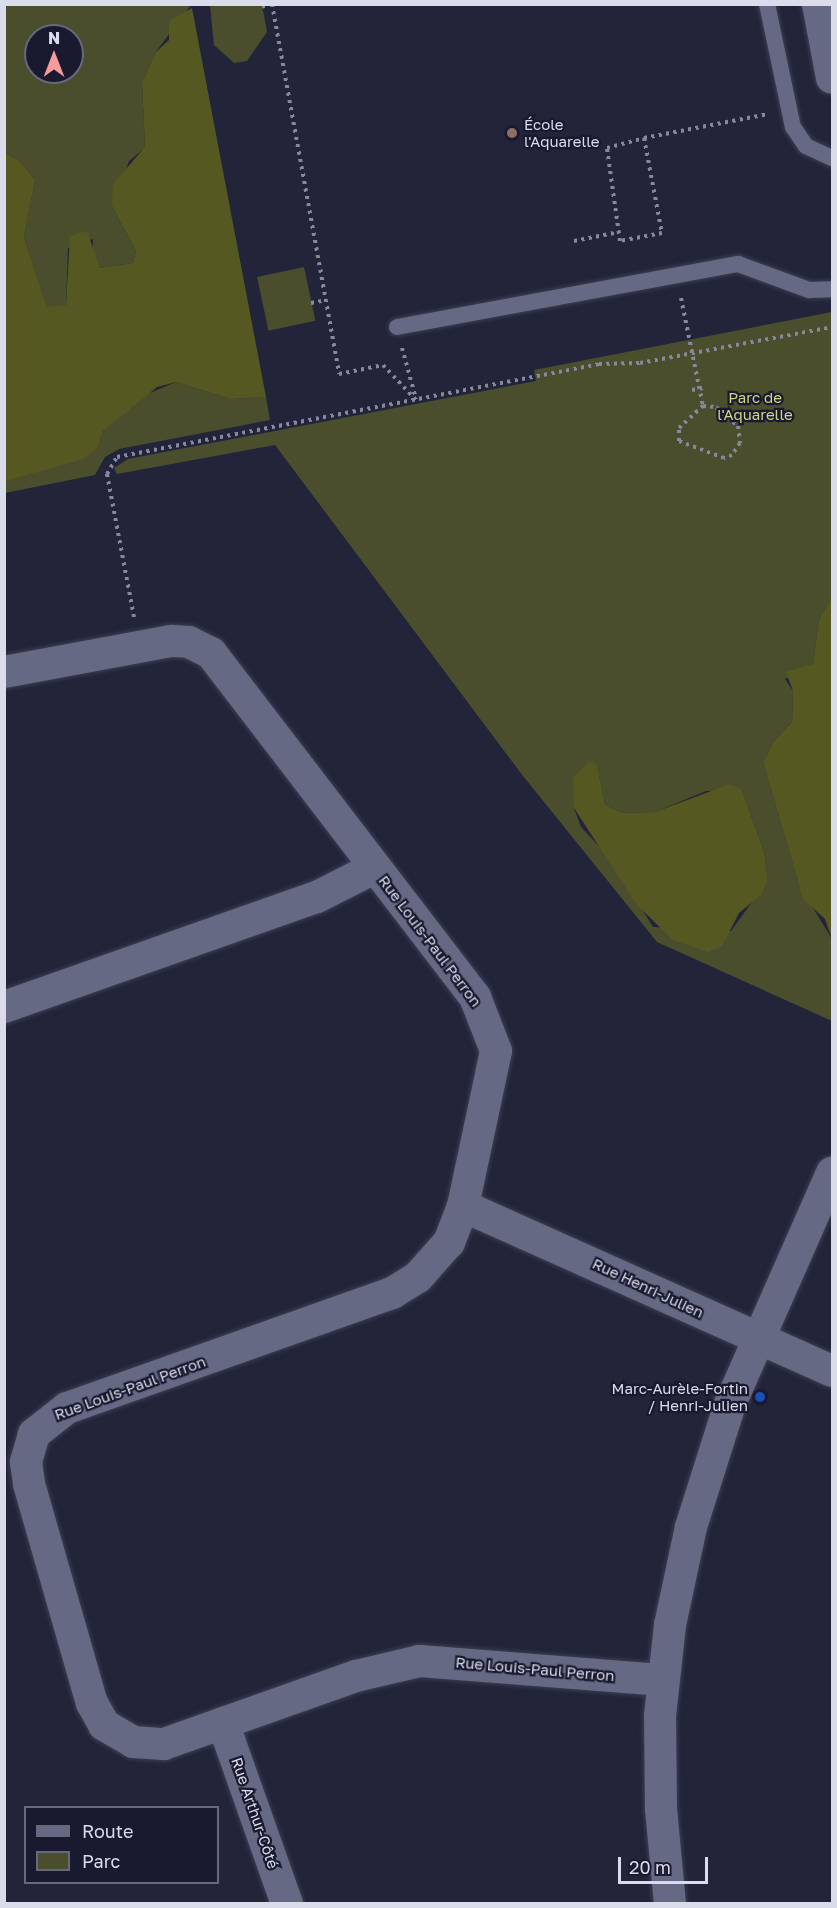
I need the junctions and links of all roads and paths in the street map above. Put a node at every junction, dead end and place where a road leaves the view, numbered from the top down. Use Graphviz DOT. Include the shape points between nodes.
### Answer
graph roads {
  1 [pos="271,4"];
  2 [pos="767,4"];
  3 [pos="818,4"];
  4 [pos="262,7"];
  5 [pos="832,78"];
  6 [pos="769,114"];
  7 [pos="644,138"];
  8 [pos="832,158"];
  9 [pos="619,232"];
  10 [pos="574,241"];
  11 [pos="832,289"];
  12 [pos="680,292"];
  13 [pos="326,300"];
  14 [pos="311,303"];
  15 [pos="397,327"];
  16 [pos="832,327"];
  17 [pos="692,353"];
  18 [pos="406,369"];
  19 [pos="416,400"];
  20 [pos="703,406"];
  21 [pos="135,623"];
  22 [pos="4,672"];
  23 [pos="374,868"];
  24 [pos="4,1007"];
  25 [pos="832,1173"];
  26 [pos="463,1206"];
  27 [pos="760,1338"];
  28 [pos="832,1371"];
  29 [pos="663,1680"];
  30 [pos="223,1723"];
  31 [pos="287,1904"];
  32 [pos="670,1904"];
  1 -- 4 [label="path"];
  1 -- 13 [label="path"];
  2 -- 8 [label="lane" via="793,127 806,146"];
  3 -- 5 [label="street"];
  6 -- 7 [label="path"];
  7 -- 9 [label="path" via="607,148"];
  7 -- 9 [label="path" via="662,233 620,241"];
  9 -- 10 [label="path"];
  11 -- 15 [label="lane" via="809,290 738,264"];
  12 -- 17 [label="path"];
  13 -- 14 [label="path"];
  13 -- 19 [label="path" via="339,374 383,364"];
  16 -- 17 [label="path"];
  17 -- 19 [label="path" via="599,364"];
  17 -- 20 [label="path"];
  18 -- 19 [label="path"];
  19 -- 21 [label="path" via="117,457 107,474"];
  20 -- 20 [label="path" via="679,428 679,441 724,458 732,455 740,443 738,426 716,407"];
  22 -- 23 [label="street, Rue Louis-Paul Perron" via="160,642 196,644 218,660"];
  23 -- 24 [label="street, Rue Louis-Paul Perron" via="317,897"];
  23 -- 26 [label="street, Rue Louis-Paul Perron" via="475,997 494,1039 495,1073"];
  25 -- 27 [label="street"];
  26 -- 27 [label="street, Rue Henri-Julien"];
  26 -- 30 [label="street, Rue Louis-Paul Perron" via="444,1248 406,1286 67,1408 34,1434 26,1462 29,1484 92,1703 104,1725 123,1738 153,1745"];
  27 -- 28 [label="street, Rue Henri-Julien"];
  27 -- 29 [label="street" via="704,1480 674,1604"];
  29 -- 30 [label="street, Rue Louis-Paul Perron" via="420,1661 372,1671"];
  29 -- 32 [label="street" via="659,1767"];
  30 -- 31 [label="street, Rue Arthur-Côté"];
}
